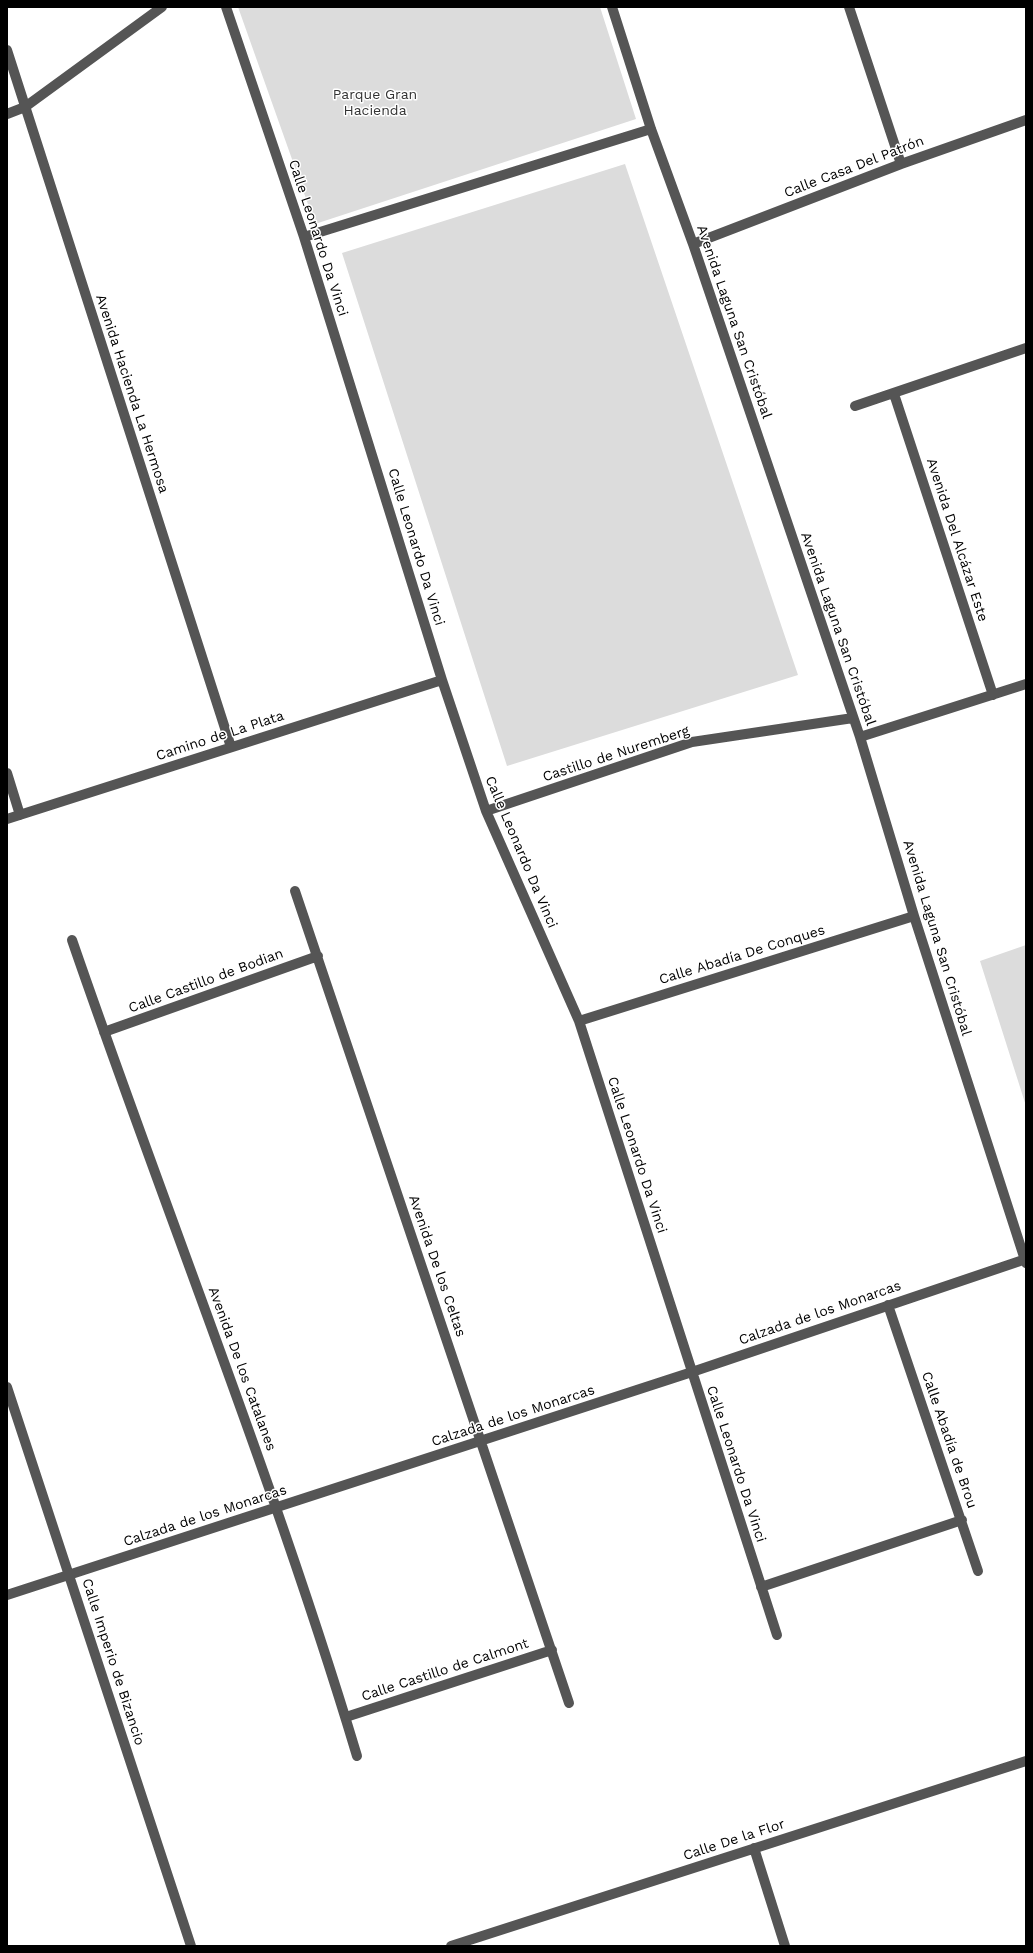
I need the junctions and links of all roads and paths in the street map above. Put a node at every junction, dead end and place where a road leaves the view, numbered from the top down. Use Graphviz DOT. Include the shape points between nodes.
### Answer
graph roads {
  1 [pos="162,7"];
  2 [pos="226,7"];
  3 [pos="612,7"];
  4 [pos="849,7"];
  5 [pos="7,50"];
  6 [pos="25,107"];
  7 [pos="7,114"];
  8 [pos="1026,120"];
  9 [pos="651,129"];
  10 [pos="902,164"];
  11 [pos="304,237"];
  12 [pos="693,244"];
  13 [pos="1026,348"];
  14 [pos="894,394"];
  15 [pos="855,406"];
  16 [pos="442,680"];
  17 [pos="1026,684"];
  18 [pos="993,695"];
  19 [pos="853,718"];
  20 [pos="860,737"];
  21 [pos="231,747"];
  22 [pos="7,773"];
  23 [pos="486,811"];
  24 [pos="20,815"];
  25 [pos="7,819"];
  26 [pos="296,891"];
  27 [pos="914,916"];
  28 [pos="72,940"];
  29 [pos="318,956"];
  30 [pos="579,1021"];
  31 [pos="104,1032"];
  32 [pos="1026,1260"];
  33 [pos="888,1305"];
  34 [pos="692,1372"];
  35 [pos="7,1388"];
  36 [pos="481,1442"];
  37 [pos="278,1508"];
  38 [pos="962,1520"];
  39 [pos="978,1571"];
  40 [pos="69,1574"];
  41 [pos="761,1587"];
  42 [pos="7,1596"];
  43 [pos="777,1636"];
  44 [pos="552,1650"];
  45 [pos="569,1703"];
  46 [pos="346,1717"];
  47 [pos="357,1756"];
  48 [pos="1026,1761"];
  49 [pos="754,1848"];
  50 [pos="192,1946"];
  51 [pos="451,1946"];
  52 [pos="785,1946"];
  1 -- 6 [label="street"];
  2 -- 11 [label="street, Calle Leonardo Da Vinci"];
  3 -- 9 [label="street, Avenida Laguna San Cristóbal"];
  4 -- 10 [label="street"];
  5 -- 6 [label="street, Avenida Hacienda La Hermosa"];
  6 -- 7 [label="street"];
  6 -- 21 [label="street, Avenida Hacienda La Hermosa"];
  8 -- 10 [label="street, Calle Casa Del Patrón"];
  9 -- 11 [label="street"];
  9 -- 12 [label="street, Avenida Laguna San Cristóbal"];
  10 -- 12 [label="street, Calle Casa Del Patrón"];
  11 -- 16 [label="street, Calle Leonardo Da Vinci"];
  12 -- 19 [label="street, Avenida Laguna San Cristóbal"];
  13 -- 14 [label="street"];
  14 -- 15 [label="street"];
  14 -- 18 [label="street, Avenida Del Alcázar Este"];
  16 -- 21 [label="street, Camino de La Plata"];
  16 -- 23 [label="street, Calle Leonardo Da Vinci"];
  17 -- 18 [label="street"];
  18 -- 20 [label="street"];
  19 -- 20 [label="street, Avenida Laguna San Cristóbal"];
  19 -- 23 [label="street, Castillo de Nuremberg" via="692,742"];
  20 -- 27 [label="street, Avenida Laguna San Cristóbal"];
  21 -- 24 [label="street, Camino de La Plata"];
  22 -- 24 [label="street"];
  23 -- 30 [label="street, Calle Leonardo Da Vinci"];
  24 -- 25 [label="street, Camino de La Plata"];
  26 -- 29 [label="street, Avenida De los Celtas"];
  27 -- 30 [label="street, Calle Abadía De Conques"];
  27 -- 32 [label="street, Avenida Laguna San Cristóbal"];
  28 -- 31 [label="street, Avenida De los Catalanes"];
  29 -- 31 [label="street, Calle Castillo de Bodian"];
  29 -- 36 [label="street, Avenida De los Celtas"];
  30 -- 34 [label="street, Calle Leonardo Da Vinci"];
  31 -- 37 [label="street, Avenida De los Catalanes"];
  32 -- 33 [label="street, Calzada de los Monarcas"];
  33 -- 34 [label="street, Calzada de los Monarcas"];
  33 -- 38 [label="street, Calle Abadía de Brou"];
  34 -- 36 [label="street, Calzada de los Monarcas"];
  34 -- 41 [label="street, Calle Leonardo Da Vinci"];
  35 -- 40 [label="street, Calle Imperio de Bizancio"];
  36 -- 37 [label="street, Calzada de los Monarcas"];
  36 -- 44 [label="street, Avenida De los Celtas"];
  37 -- 40 [label="street, Calzada de los Monarcas"];
  37 -- 46 [label="street, Avenida De los Catalanes"];
  38 -- 39 [label="street"];
  38 -- 41 [label="street, Calle Abadía de Brou"];
  40 -- 42 [label="street, Calzada de los Monarcas"];
  40 -- 50 [label="street, Calle Imperio de Bizancio"];
  41 -- 43 [label="street, Calle Leonardo Da Vinci"];
  44 -- 45 [label="street, Avenida De los Celtas"];
  44 -- 46 [label="street, Calle Castillo de Calmont"];
  46 -- 47 [label="street, Avenida De los Catalanes"];
  48 -- 49 [label="street, Calle De la Flor"];
  49 -- 51 [label="street, Calle De la Flor"];
  49 -- 52 [label="street"];
}
